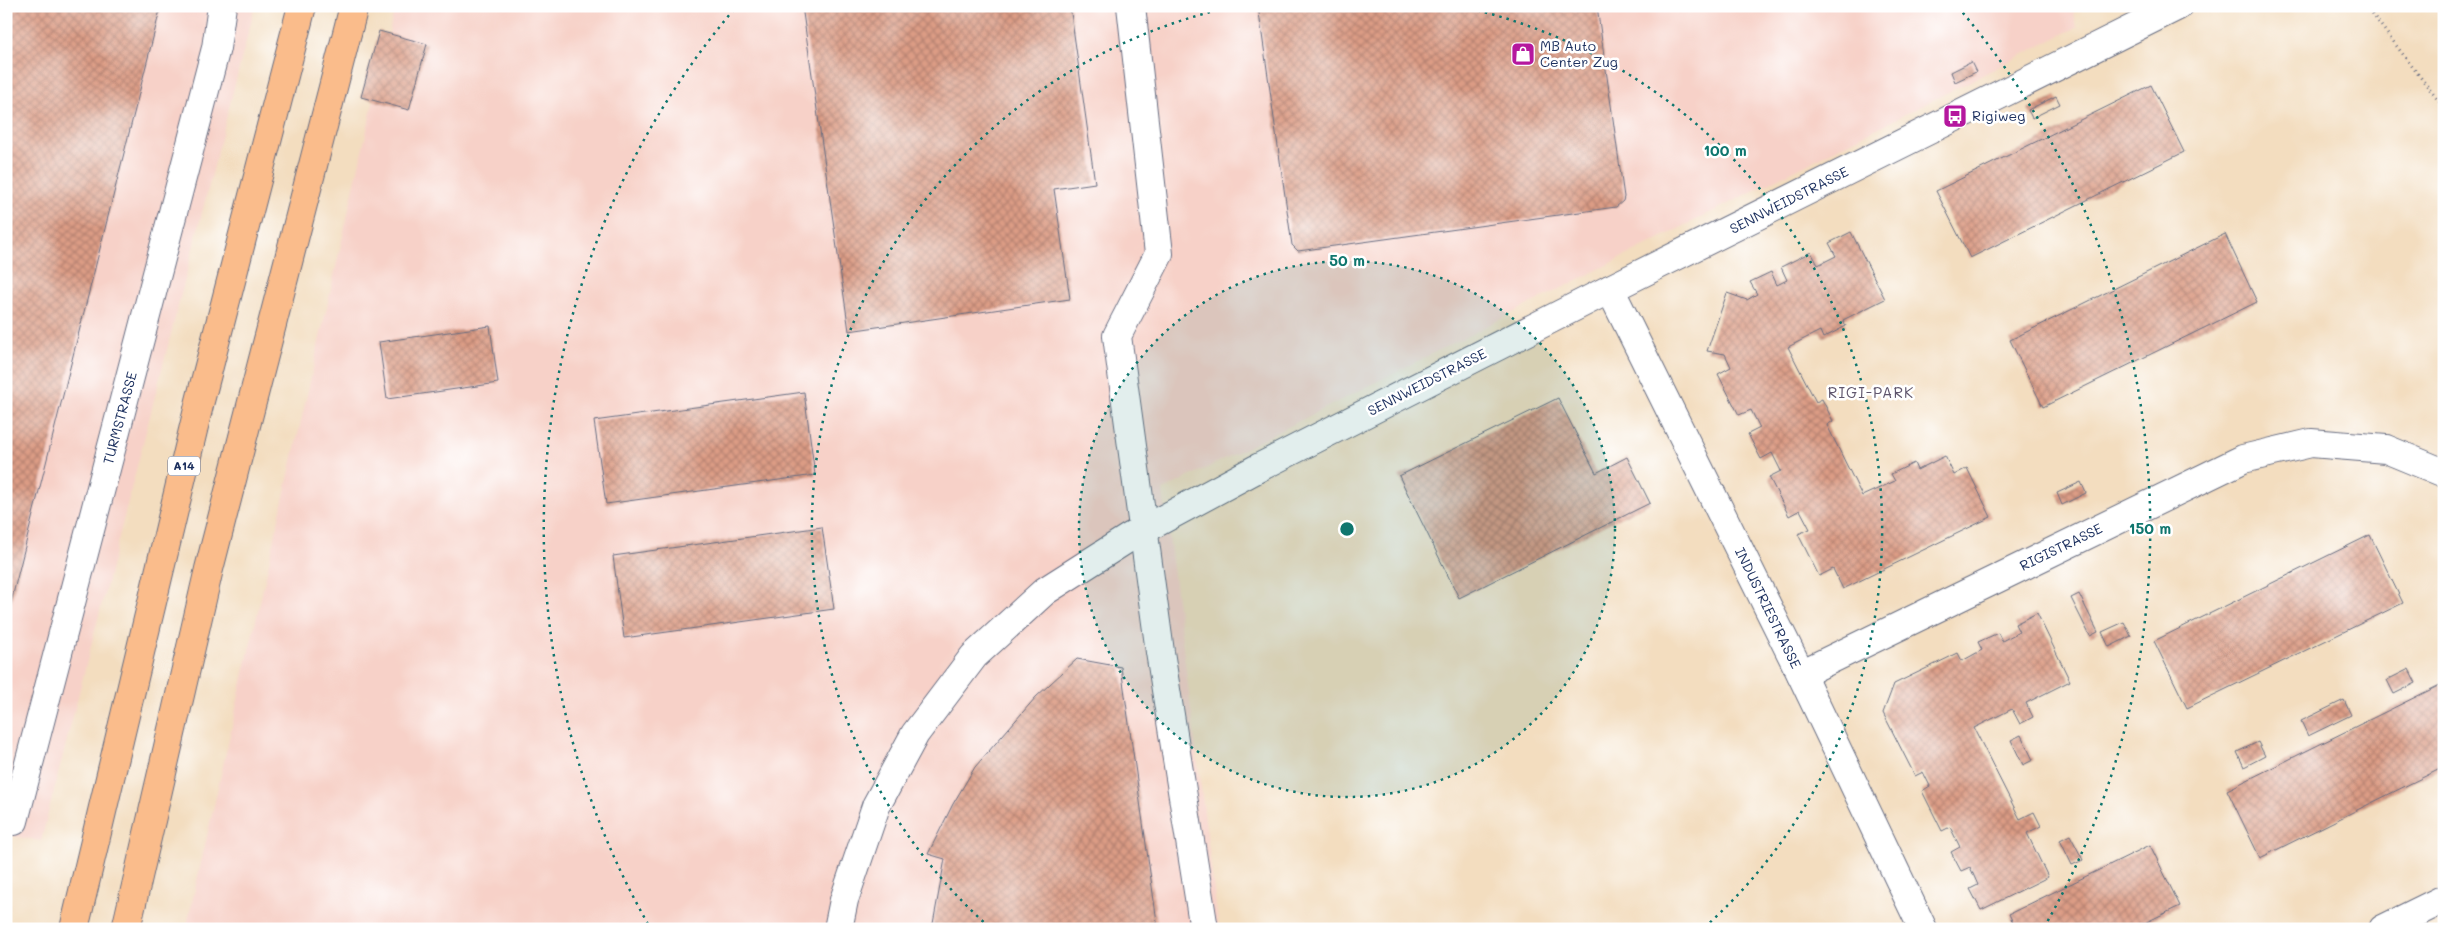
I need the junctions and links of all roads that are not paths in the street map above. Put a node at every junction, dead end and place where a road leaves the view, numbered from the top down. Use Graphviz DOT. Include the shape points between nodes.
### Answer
graph roads {
  1 [pos="222,6"];
  2 [pos="302,6"];
  3 [pos="354,6"];
  4 [pos="1131,6"];
  5 [pos="2178,6"];
  6 [pos="1610,289"];
  7 [pos="2444,473"];
  8 [pos="1145,529"];
  9 [pos="1801,674"];
  10 [pos="6,819"];
  11 [pos="2444,899"];
  12 [pos="74,929"];
  13 [pos="126,929"];
  14 [pos="838,929"];
  15 [pos="1204,929"];
  16 [pos="1923,929"];
  17 [pos="2383,929"];
  1 -- 10 [label="street, TURMSTRASSE" via="216,48 17,811 14,820"];
  2 -- 12 [label="highway, A14" via="197,410"];
  3 -- 13 [label="highway" via="209,569"];
  4 -- 8 [label="street" via="1159,254 1117,336"];
  5 -- 6 [label="street, SENNWEIDSTRASSE"];
  6 -- 8 [label="street, SENNWEIDSTRASSE"];
  6 -- 9 [label="street, INDUSTRIESTRASSE"];
  7 -- 9 [label="street, RIGISTRASSE" via="2386,449 2311,443 2243,459"];
  8 -- 14 [label="street, SENNWEIDSTRASSE" via="1045,591 974,656 915,734 876,806 844,900"];
  8 -- 15 [label="street" via="1160,652"];
  9 -- 16 [label="street, INDUSTRIESTRASSE"];
  11 -- 17 [label="street"];
}
